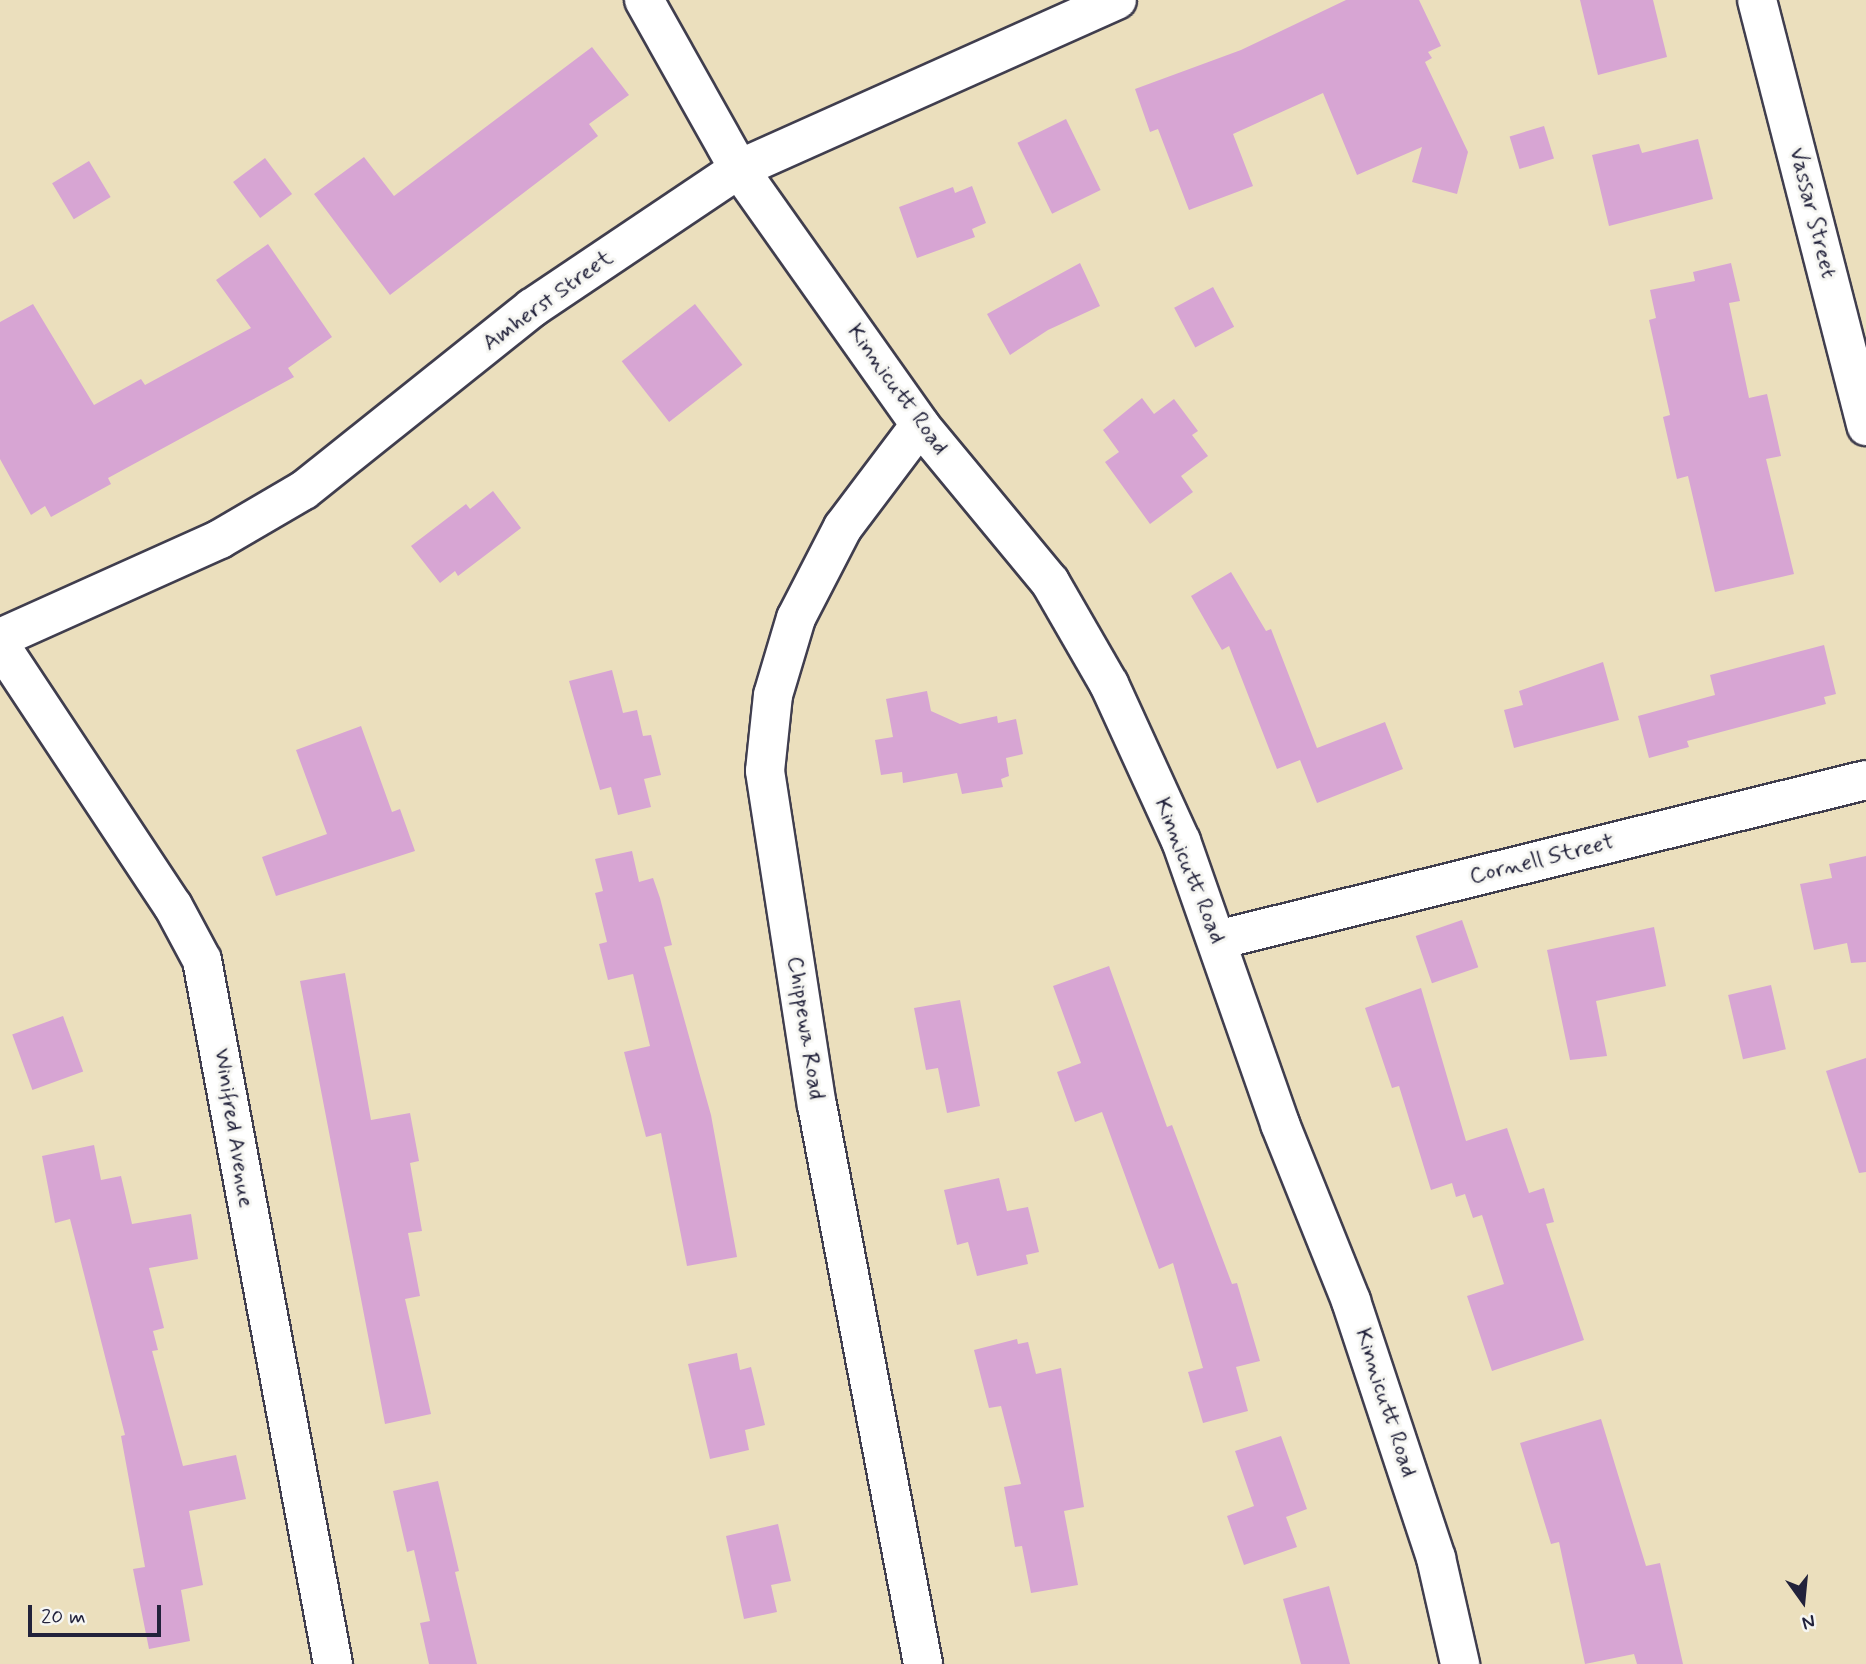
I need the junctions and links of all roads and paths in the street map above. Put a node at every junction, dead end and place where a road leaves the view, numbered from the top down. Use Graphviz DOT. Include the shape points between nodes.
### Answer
graph roads {
  1 [pos="644,0"];
  2 [pos="1118,0"];
  3 [pos="1757,0"];
  4 [pos="739,169"];
  5 [pos="920,425"];
  6 [pos="1866,426"];
  7 [pos="0,638"];
  8 [pos="0,645"];
  9 [pos="1866,780"];
  10 [pos="1217,940"];
  11 [pos="333,1664"];
  12 [pos="923,1664"];
  13 [pos="1460,1664"];
  1 -- 4 [label="street, Kinnicutt Road"];
  2 -- 4 [label="street, Amherst Street"];
  3 -- 6 [label="street, Vassar Street"];
  4 -- 5 [label="street, Kinnicutt Road"];
  4 -- 7 [label="street, Amherst Street" via="533,308 304,490 220,539"];
  5 -- 10 [label="street, Kinnicutt Road" via="1050,582 1102,673 1181,841"];
  5 -- 12 [label="street, Chippewa Road" via="843,527 796,618 773,695 765,771 817,1105"];
  8 -- 11 [label="street, Winifred Avenue" via="173,906 202,960"];
  9 -- 10 [label="street, Cornell Street"];
  10 -- 13 [label="street, Kinnicutt Road" via="1392,1423 1436,1558"];
}
